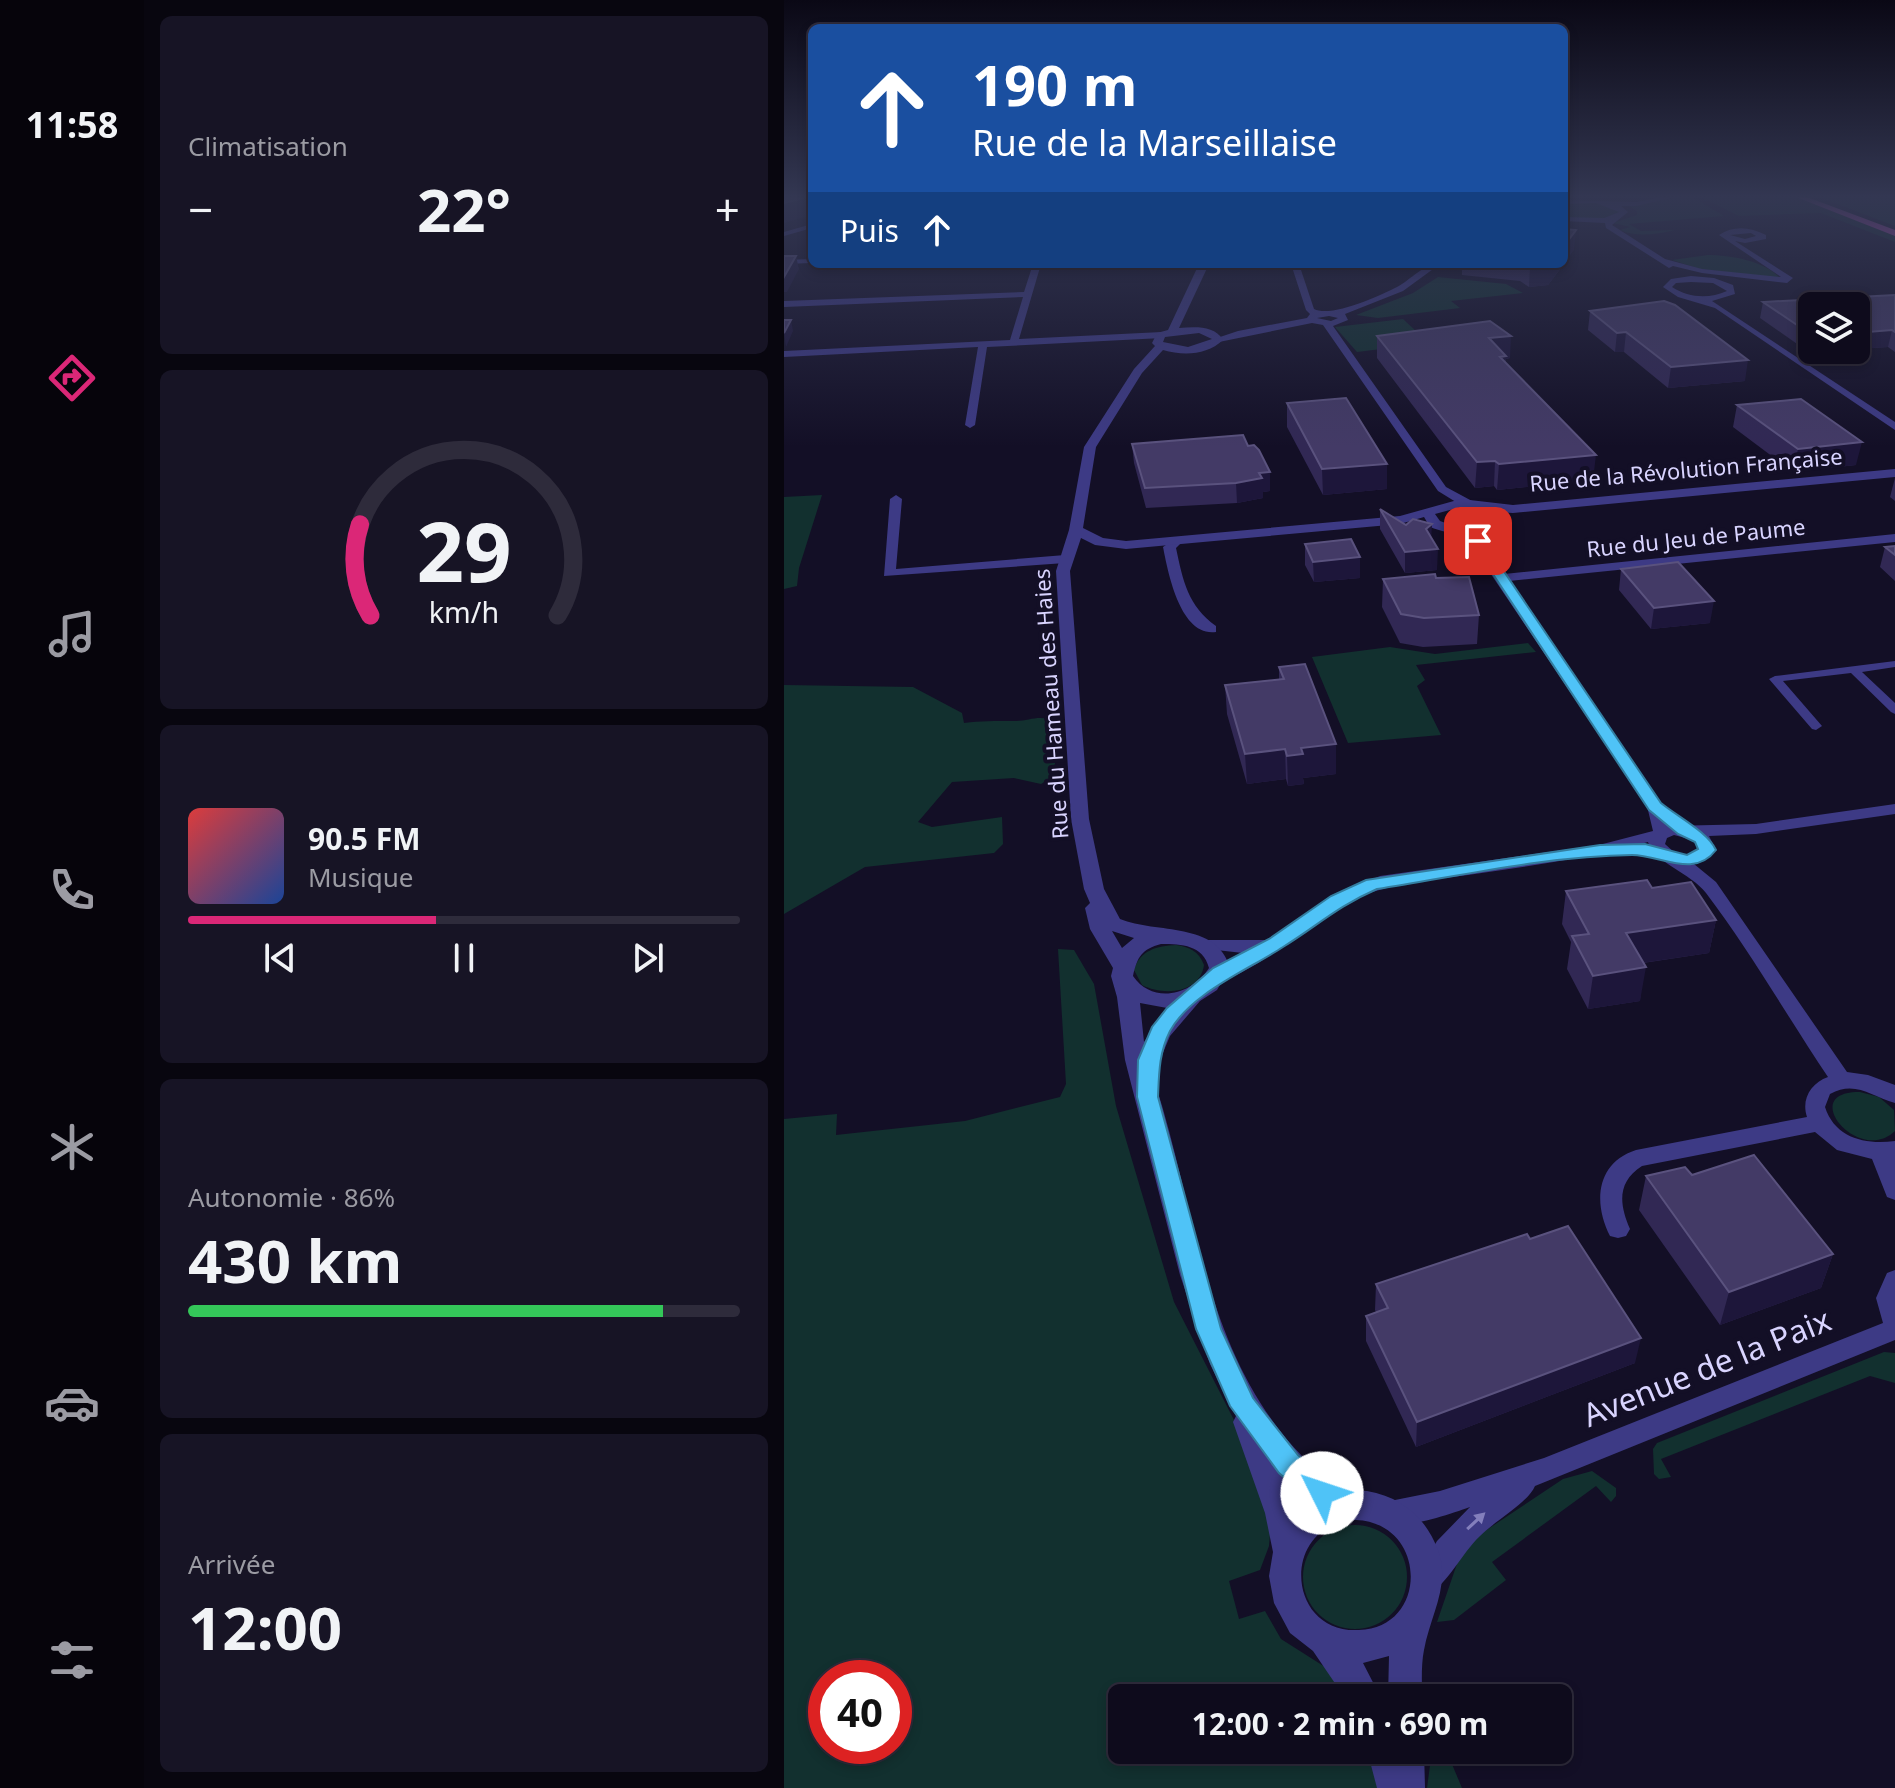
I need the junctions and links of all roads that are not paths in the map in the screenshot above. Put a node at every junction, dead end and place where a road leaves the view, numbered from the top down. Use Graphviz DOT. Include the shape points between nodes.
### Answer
graph roads {
  1 [pos="1032,280"];
  2 [pos="1195,280"];
  3 [pos="1209,280"];
  4 [pos="1300,280"];
  5 [pos="1412,280"];
  6 [pos="1694,280"];
  7 [pos="1711,280"];
  8 [pos="1715,280"];
  9 [pos="1784,280"];
  10 [pos="1674,281"];
  11 [pos="1761,284"];
  12 [pos="1028,294"];
  13 [pos="1728,294"];
  14 [pos="1696,298"];
  15 [pos="784,304"];
  16 [pos="1337,314"];
  17 [pos="1314,318"];
  18 [pos="1327,324"];
  19 [pos="1210,335"];
  20 [pos="1163,339"];
  21 [pos="1013,344"];
  22 [pos="983,345"];
  23 [pos="1190,350"];
  24 [pos="784,354"];
  25 [pos="1132,383"];
  26 [pos="1895,420"];
  27 [pos="970,425"];
  28 [pos="1895,427"];
  29 [pos="1895,475"];
  30 [pos="1442,489"];
  31 [pos="896,499"];
  32 [pos="1474,506"];
  33 [pos="1434,510"];
  34 [pos="1488,523"];
  35 [pos="1447,528"];
  36 [pos="1076,530"];
  37 [pos="1895,538"];
  38 [pos="1172,544"];
  39 [pos="1479,546"];
  40 [pos="1066,556"];
  41 [pos="1501,578"];
  42 [pos="1211,629"];
  43 [pos="1895,664"];
  44 [pos="1854,670"];
  45 [pos="1895,710"];
  46 [pos="1816,726"];
  47 [pos="1655,806"];
  48 [pos="1895,809"];
  49 [pos="1756,829"];
  50 [pos="1687,831"];
  51 [pos="1666,845"];
  52 [pos="1706,852"];
  53 [pos="1710,886"];
  54 [pos="1095,892"];
  55 [pos="1303,924"];
  56 [pos="1174,936"];
  57 [pos="1205,944"];
  58 [pos="1124,974"];
  59 [pos="1216,976"];
  60 [pos="1192,996"];
  61 [pos="1841,1080"];
  62 [pos="1895,1095"];
  63 [pos="1148,1097"];
  64 [pos="1819,1123"];
  65 [pos="1888,1150"];
  66 [pos="1895,1191"];
  67 [pos="1618,1229"];
  68 [pos="1895,1280"];
  69 [pos="1895,1321"];
  70 [pos="1895,1329"];
  71 [pos="1244,1406"];
  72 [pos="1545,1470"];
  73 [pos="1343,1506"];
  74 [pos="1387,1512"];
  75 [pos="1289,1552"];
  76 [pos="1428,1582"];
  77 [pos="1415,1617"];
  78 [pos="1324,1639"];
  79 [pos="1356,1684"];
  80 [pos="1405,1684"];
  81 [pos="1388,1764"];
  82 [pos="1407,1764"];
  83 [pos="1395,1788"];
  84 [pos="1407,1788"];
  1 -- 12 [label="street"];
  2 -- 20 [label="street, Rue du Hameau des Haies"];
  3 -- 19 [label="street" via="1196,314"];
  4 -- 17 [label="street"];
  5 -- 16 [label="street"];
  6 -- 10 [label="street"];
  7 -- 13 [label="street" via="1728,285"];
  8 -- 11 [label="street"];
  9 -- 11 [label="street"];
  10 -- 14 [label="street" via="1667,285 1669,290"];
  11 -- 13 [label="street"];
  12 -- 15 [label="street"];
  12 -- 21 [label="street"];
  13 -- 14 [label="street"];
  13 -- 26 [label="street" via="1725,305"];
  14 -- 28 [label="street" via="1718,306"];
  16 -- 17 [label="street"];
  16 -- 18 [label="street" via="1345,320"];
  17 -- 18 [label="street"];
  17 -- 19 [label="street"];
  18 -- 30 [label="street"];
  19 -- 20 [label="street"];
  19 -- 23 [label="street, Rue du Hameau des Haies" via="1207,347"];
  20 -- 21 [label="street"];
  20 -- 23 [label="street"];
  20 -- 25 [label="street, Rue du Hameau des Haies"];
  21 -- 22 [label="street"];
  22 -- 24 [label="street"];
  22 -- 27 [label="street"];
  23 -- 25 [label="street, Rue du Hameau des Haies" via="1158,362"];
  25 -- 36 [label="street, Rue du Hameau des Haies" via="1088,452"];
  29 -- 32 [label="street, Rue de la Révolution Française" via="1513,509"];
  29 -- 34 [label="street, Rue de la Révolution Française" via="1518,513"];
  30 -- 32 [label="street"];
  30 -- 33 [label="street" via="1445,498"];
  31 -- 40 [label="street" via="889,573"];
  32 -- 33 [label="street, Rue de la Révolution Française"];
  32 -- 34 [label="street" via="1490,514"];
  33 -- 35 [label="street" via="1430,520"];
  33 -- 38 [label="street" via="1392,521"];
  34 -- 35 [label="street, Rue de la Révolution Française"];
  34 -- 39 [label="street" via="1477,538"];
  35 -- 38 [label="street" via="1412,524"];
  35 -- 39 [label="street"];
  36 -- 38 [label="street" via="1112,544"];
  36 -- 40 [label="street, Rue du Hameau des Haies"];
  37 -- 41 [label="street, Rue du Jeu de Paume"];
  38 -- 40 [label="street" via="1092,549"];
  38 -- 42 [label="street" via="1185,608"];
  39 -- 41 [label="street"];
  40 -- 54 [label="street, Rue du Hameau des Haies" via="1080,819"];
  41 -- 47 [label="street"];
  43 -- 44 [label="street"];
  44 -- 45 [label="street"];
  44 -- 46 [label="street" via="1775,679"];
  47 -- 50 [label="street"];
  47 -- 51 [label="street"];
  48 -- 49 [label="street"];
  49 -- 50 [label="street"];
  49 -- 52 [label="street" via="1723,838"];
  50 -- 51 [label="street"];
  50 -- 52 [label="street" via="1704,841"];
  51 -- 52 [label="street" via="1690,861"];
  51 -- 53 [label="street"];
  51 -- 55 [label="street" via="1380,882 1337,900"];
  52 -- 53 [label="street" via="1704,871"];
  53 -- 61 [label="street"];
  54 -- 56 [label="street, Rue du Hameau des Haies" via="1116,926"];
  54 -- 58 [label="street, Rue du Hameau des Haies" via="1098,923"];
  55 -- 57 [label="street" via="1249,947"];
  55 -- 59 [label="street"];
  56 -- 57 [label="street"];
  56 -- 58 [label="street" via="1141,944 1129,954"];
  57 -- 59 [label="street" via="1218,961"];
  58 -- 60 [label="street" via="1135,993 1150,999"];
  58 -- 63 [label="street, Rue du Hameau des Haies" via="1136,1060"];
  59 -- 60 [label="street"];
  60 -- 63 [label="street" via="1154,1043 1147,1069"];
  61 -- 62 [label="street" via="1863,1081"];
  61 -- 64 [label="street" via="1827,1084 1816,1096"];
  63 -- 71 [label="street" via="1203,1311"];
  64 -- 65 [label="street" via="1845,1144"];
  64 -- 67 [label="street" via="1636,1159 1622,1167 1610,1191 1609,1208"];
  65 -- 66 [label="street"];
  68 -- 69 [label="street" via="1888,1298"];
  70 -- 72 [label="street, Avenue de la Paix"];
  71 -- 73 [label="street" via="1289,1464"];
  71 -- 75 [label="street"];
  72 -- 74 [label="street, Avenue de la Paix" via="1425,1508"];
  76 -- 72 [label="street, Avenue de la Paix, one-way" via="1461,1534"];
  73 -- 74 [label="street"];
  73 -- 75 [label="street" via="1310,1522"];
  74 -- 76 [label="street" via="1415,1536 1424,1553"];
  75 -- 78 [label="street" via="1285,1577 1291,1604"];
  76 -- 77 [label="street"];
  77 -- 78 [label="street" via="1389,1639 1368,1646"];
  77 -- 80 [label="street"];
  78 -- 79 [label="street"];
  81 -- 83 [label="street"];
  82 -- 84 [label="street"];
}
